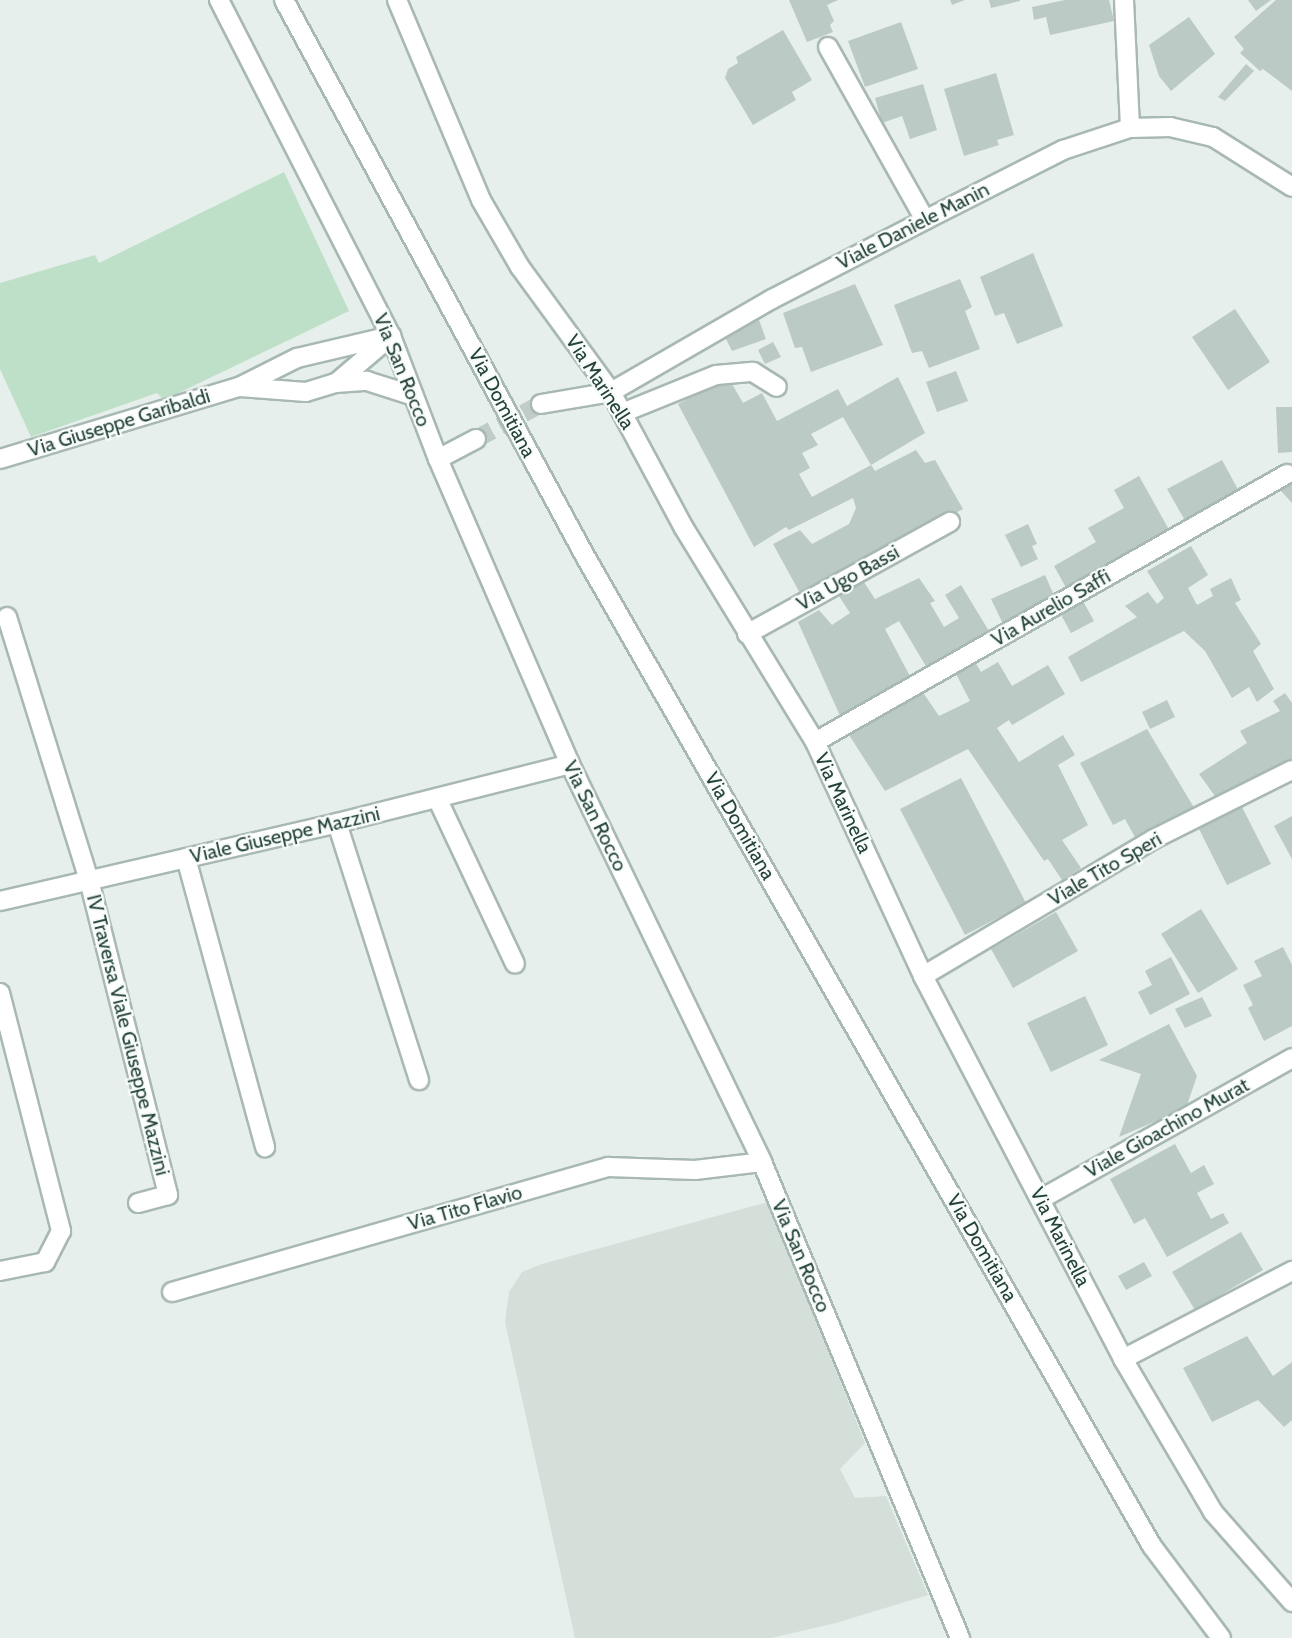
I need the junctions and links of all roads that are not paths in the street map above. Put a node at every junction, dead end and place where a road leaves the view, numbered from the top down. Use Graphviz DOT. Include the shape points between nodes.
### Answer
graph roads {
  1 [pos="219,0"];
  2 [pos="284,0"];
  3 [pos="397,0"];
  4 [pos="1124,0"];
  5 [pos="828,47"];
  6 [pos="1130,128"];
  7 [pos="1292,187"];
  8 [pos="925,220"];
  9 [pos="391,336"];
  10 [pos="336,383"];
  11 [pos="239,387"];
  12 [pos="777,387"];
  13 [pos="611,392"];
  14 [pos="414,396"];
  15 [pos="541,404"];
  16 [pos="622,413"];
  17 [pos="476,439"];
  18 [pos="0,459"];
  19 [pos="438,459"];
  20 [pos="1287,474"];
  21 [pos="950,522"];
  22 [pos="7,616"];
  23 [pos="747,634"];
  24 [pos="815,742"];
  25 [pos="570,764"];
  26 [pos="1292,770"];
  27 [pos="437,798"];
  28 [pos="337,823"];
  29 [pos="186,858"];
  30 [pos="89,880"];
  31 [pos="0,901"];
  32 [pos="515,964"];
  33 [pos="923,976"];
  34 [pos="0,993"];
  35 [pos="1292,1058"];
  36 [pos="419,1080"];
  37 [pos="265,1147"];
  38 [pos="762,1162"];
  39 [pos="1041,1199"];
  40 [pos="138,1203"];
  41 [pos="0,1271"];
  42 [pos="1292,1271"];
  43 [pos="172,1292"];
  44 [pos="1123,1359"];
  45 [pos="1292,1602"];
  46 [pos="960,1638"];
  47 [pos="1221,1638"];
  1 -- 9 [label="street, Via San Rocco"];
  2 -- 47 [label="street, Via Domitiana" via="585,556 1152,1546"];
  3 -- 13 [label="street, Via Marinella" via="481,200 520,267"];
  4 -- 6 [label="street"];
  5 -- 8 [label="street"];
  6 -- 7 [label="street, Viale Daniele Manin" via="1170,127 1213,138"];
  6 -- 8 [label="street, Viale Daniele Manin" via="1064,150"];
  8 -- 13 [label="street, Viale Daniele Manin" via="772,299"];
  9 -- 10 [label="street, Via Giuseppe Garibaldi"];
  9 -- 11 [label="street, Via Giuseppe Garibaldi" via="297,358"];
  9 -- 14 [label="street, Via San Rocco"];
  10 -- 11 [label="street, Via Giuseppe Garibaldi" via="306,392"];
  10 -- 14 [label="street, Via Giuseppe Garibaldi" via="367,381"];
  11 -- 18 [label="street, Via Giuseppe Garibaldi"];
  12 -- 16 [label="street" via="753,372 716,375"];
  13 -- 15 [label="street, Viale Daniele Manin"];
  13 -- 16 [label="street, Via Marinella"];
  14 -- 19 [label="street, Via San Rocco"];
  16 -- 23 [label="street, Via Marinella"];
  17 -- 19 [label="street"];
  19 -- 25 [label="street, Via San Rocco"];
  20 -- 24 [label="street, Via Aurelio Saffi"];
  21 -- 23 [label="street, Via Ugo Bassi"];
  22 -- 30 [label="street"];
  23 -- 24 [label="street, Via Marinella"];
  24 -- 33 [label="street, Via Marinella"];
  25 -- 27 [label="street, Viale Giuseppe Mazzini"];
  25 -- 38 [label="street, Via San Rocco"];
  26 -- 33 [label="street, Viale Tito Speri" via="1154,839"];
  27 -- 28 [label="street, Viale Giuseppe Mazzini"];
  27 -- 32 [label="street"];
  28 -- 29 [label="street, Viale Giuseppe Mazzini"];
  28 -- 36 [label="street"];
  29 -- 30 [label="street, Viale Giuseppe Mazzini"];
  29 -- 37 [label="street"];
  30 -- 31 [label="street, Viale Giuseppe Mazzini"];
  30 -- 40 [label="street, IV Traversa Viale Giuseppe Mazzini" via="168,1195"];
  33 -- 39 [label="street, Via Marinella"];
  34 -- 41 [label="street" via="62,1231 45,1262"];
  35 -- 39 [label="street, Viale Gioachino Murat"];
  38 -- 43 [label="street, Via Tito Flavio" via="695,1170 608,1167"];
  38 -- 46 [label="street, Via San Rocco"];
  39 -- 44 [label="street, Via Marinella"];
  42 -- 44 [label="street"];
  44 -- 45 [label="street, Via Marinella" via="1213,1512"];
}
